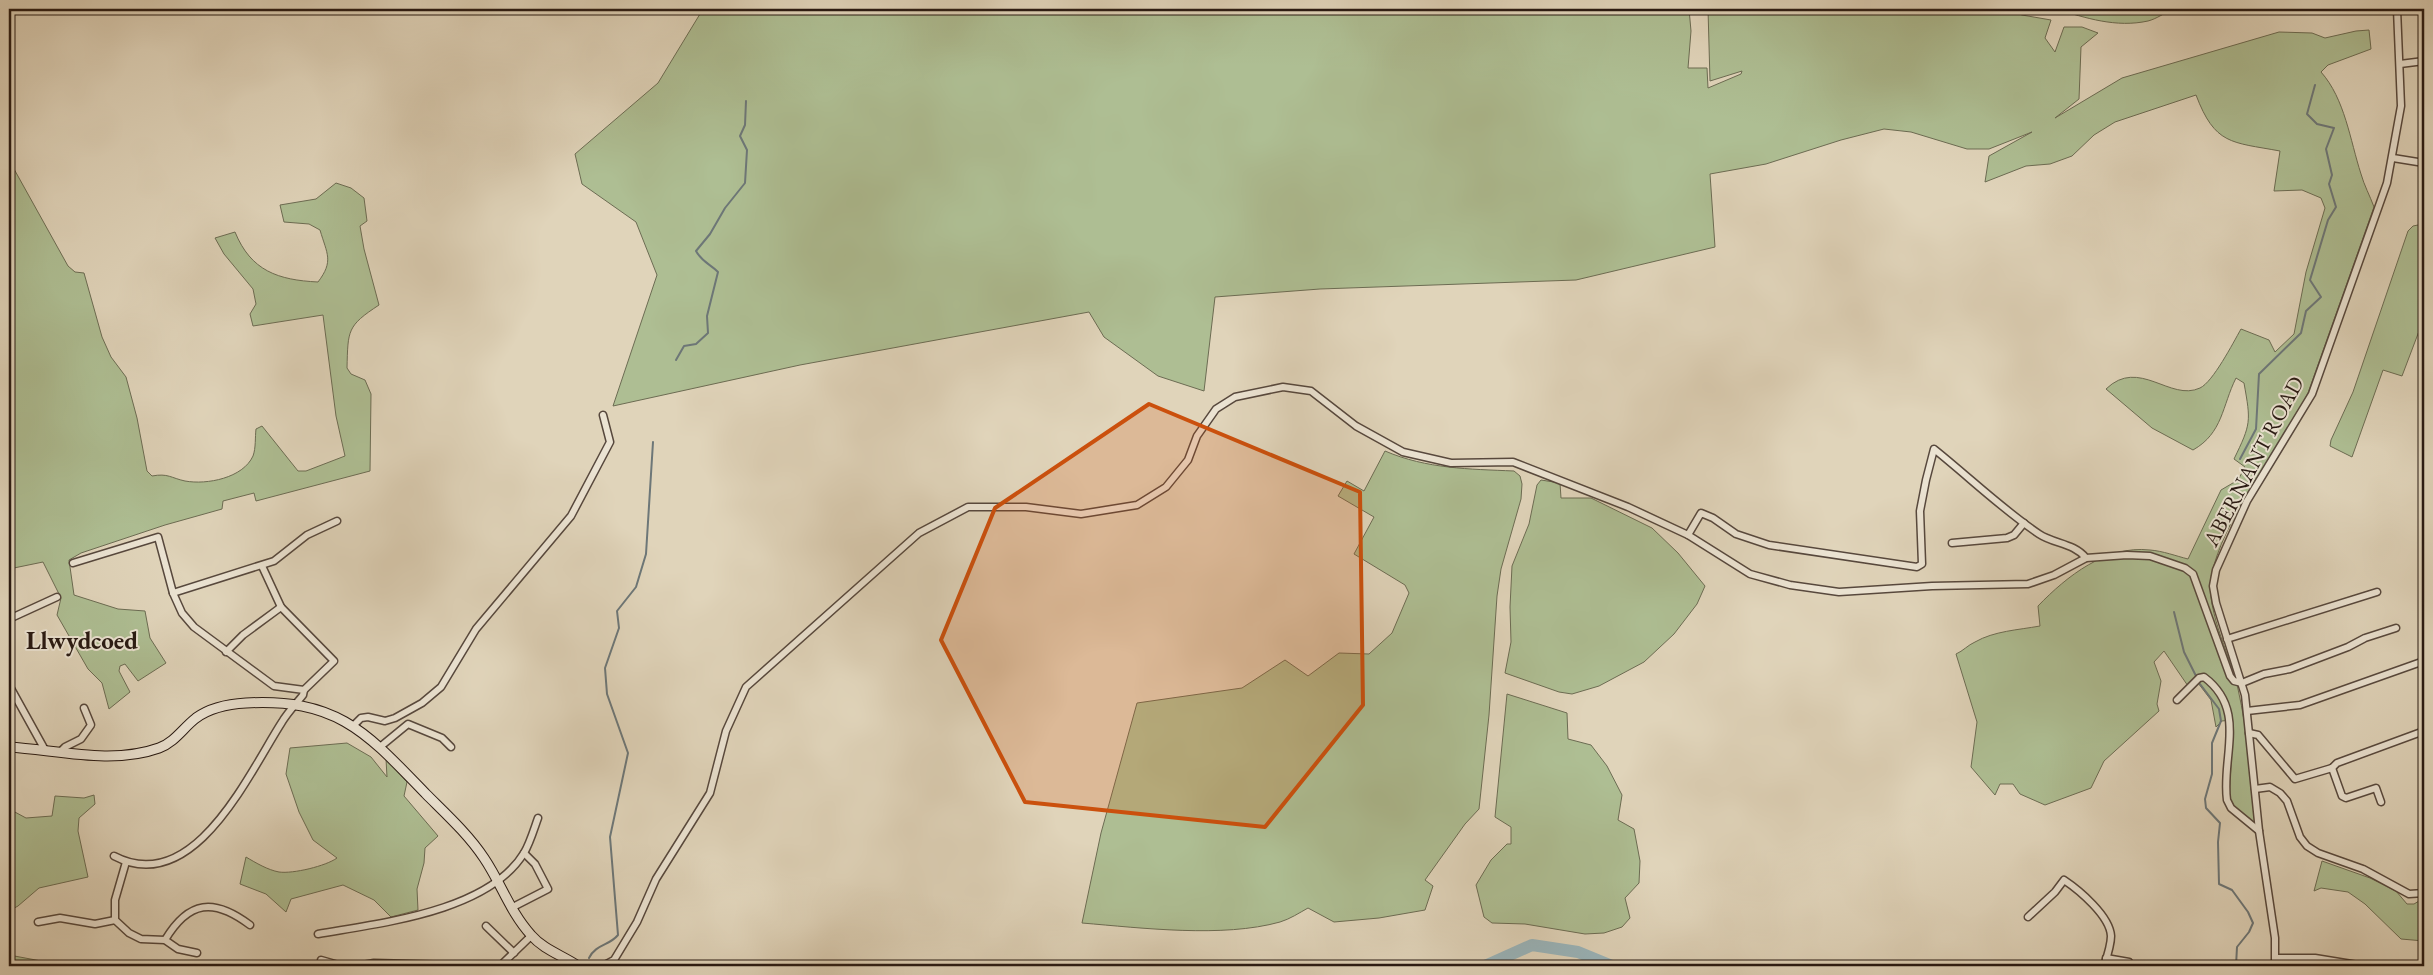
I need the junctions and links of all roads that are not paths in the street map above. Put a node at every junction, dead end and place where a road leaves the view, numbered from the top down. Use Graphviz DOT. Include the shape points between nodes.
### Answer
graph roads {
  1 [pos="2397,9"];
  2 [pos="2424,61"];
  3 [pos="2400,64"];
  4 [pos="2393,158"];
  5 [pos="2424,163"];
  6 [pos="603,415"];
  7 [pos="337,521"];
  8 [pos="2024,522"];
  9 [pos="1688,535"];
  10 [pos="1952,543"];
  11 [pos="2086,558"];
  12 [pos="74,563"];
  13 [pos="262,566"];
  14 [pos="2377,592"];
  15 [pos="173,593"];
  16 [pos="57,597"];
  17 [pos="281,607"];
  18 [pos="9,619"];
  19 [pos="2396,628"];
  20 [pos="2228,640"];
  21 [pos="226,652"];
  22 [pos="2424,661"];
  23 [pos="2242,683"];
  24 [pos="9,685"];
  25 [pos="304,690"];
  26 [pos="2177,700"];
  27 [pos="295,706"];
  28 [pos="84,708"];
  29 [pos="2247,711"];
  30 [pos="354,725"];
  31 [pos="2424,732"];
  32 [pos="2248,733"];
  33 [pos="9,747"];
  34 [pos="380,747"];
  35 [pos="451,747"];
  36 [pos="44,750"];
  37 [pos="60,752"];
  38 [pos="2332,768"];
  39 [pos="2255,789"];
  40 [pos="2381,802"];
  41 [pos="538,818"];
  42 [pos="2259,831"];
  43 [pos="524,854"];
  44 [pos="114,856"];
  45 [pos="126,862"];
  46 [pos="497,882"];
  47 [pos="2424,893"];
  48 [pos="511,908"];
  49 [pos="2028,917"];
  50 [pos="115,920"];
  51 [pos="38,922"];
  52 [pos="250,925"];
  53 [pos="486,926"];
  54 [pos="318,934"];
  55 [pos="531,936"];
  56 [pos="165,940"];
  57 [pos="197,953"];
  58 [pos="514,953"];
  59 [pos="2106,958"];
  60 [pos="2276,958"];
  61 [pos="321,960"];
  62 [pos="2129,962"];
  63 [pos="614,963"];
  64 [pos="342,966"];
  65 [pos="358,966"];
  66 [pos="493,966"];
  67 [pos="500,966"];
  68 [pos="578,966"];
  69 [pos="602,966"];
  70 [pos="2104,966"];
  71 [pos="2276,966"];
  72 [pos="2364,966"];
  1 -- 3 [label="street, ABERNANT ROAD"];
  2 -- 3 [label="street"];
  3 -- 4 [label="street, ABERNANT ROAD" via="2401,106"];
  4 -- 5 [label="street"];
  4 -- 20 [label="street, ABERNANT ROAD" via="2312,394 2254,488 2216,570 2213,586"];
  6 -- 30 [label="street" via="610,442 572,516 476,628 441,687 422,703 394,718 361,718"];
  7 -- 13 [label="street" via="306,535 274,561"];
  8 -- 9 [label="street" via="1934,449 1920,511 1922,564 1917,567 1769,545 1736,534 1701,513"];
  8 -- 10 [label="street" via="2014,535 2007,538"];
  8 -- 11 [label="street" via="2052,541 2081,552"];
  9 -- 11 [label="street" via="1750,574 1839,592 2028,584"];
  9 -- 63 [label="street" via="1628,507 1513,462 1451,463 1403,452 1356,426 1311,391 1283,387 1235,397 1216,409 1197,436 1188,460 1166,487 1137,505 1081,514 1026,507 968,507 919,533 746,687 726,731 710,794 656,879"];
  11 -- 23 [label="street" via="2150,556 2193,574 2230,676"];
  12 -- 15 [label="street" via="158,537"];
  13 -- 15 [label="street"];
  13 -- 17 [label="street"];
  14 -- 20 [label="street"];
  15 -- 21 [label="street" via="182,613 194,627"];
  16 -- 18 [label="street"];
  17 -- 21 [label="street"];
  17 -- 25 [label="street" via="334,661"];
  19 -- 23 [label="street" via="2290,669"];
  20 -- 23 [label="street, ABERNANT ROAD"];
  21 -- 25 [label="street" via="274,686"];
  22 -- 29 [label="street" via="2300,705"];
  23 -- 29 [label="street, ABERNANT ROAD"];
  24 -- 36 [label="street"];
  25 -- 27 [label="street"];
  26 -- 42 [label="street" via="2204,677 2223,700 2231,729 2227,800 2231,808"];
  27 -- 30 [label="main road" via="334,714"];
  27 -- 37 [label="main road" via="266,702 215,707 196,718 178,737 160,748 138,753 104,756"];
  27 -- 45 [label="street" via="283,720 227,812 205,836 188,850 169,859 148,864"];
  28 -- 37 [label="street" via="91,725 87,733"];
  29 -- 32 [label="street, ABERNANT ROAD"];
  30 -- 34 [label="main road"];
  31 -- 38 [label="street" via="2337,763"];
  32 -- 38 [label="street" via="2258,734 2295,779"];
  32 -- 39 [label="street, ABERNANT ROAD"];
  33 -- 36 [label="main road"];
  34 -- 35 [label="street" via="408,724 442,738"];
  34 -- 46 [label="main road" via="470,838"];
  36 -- 37 [label="main road"];
  38 -- 40 [label="street" via="2342,796 2346,798 2376,788"];
  39 -- 42 [label="street, ABERNANT ROAD"];
  39 -- 47 [label="street" via="2270,787 2280,793 2287,801 2300,837 2318,853 2363,869 2409,894"];
  41 -- 43 [label="street"];
  42 -- 60 [label="street, ABERNANT ROAD"];
  43 -- 46 [label="street"];
  43 -- 48 [label="street" via="534,864 548,889"];
  44 -- 45 [label="street"];
  45 -- 50 [label="street" via="115,900"];
  46 -- 48 [label="main road"];
  46 -- 54 [label="street" via="432,912"];
  48 -- 55 [label="main road"];
  49 -- 59 [label="street" via="2064,880 2106,922 2111,935"];
  50 -- 51 [label="street" via="95,924 60,918"];
  50 -- 56 [label="street" via="134,936"];
  52 -- 56 [label="street" via="222,907 211,906 183,916"];
  53 -- 58 [label="street"];
  55 -- 58 [label="street"];
  55 -- 68 [label="main road" via="553,954"];
  56 -- 57 [label="street" via="178,948"];
  58 -- 67 [label="street"];
  59 -- 62 [label="street"];
  59 -- 70 [label="street"];
  60 -- 71 [label="street, ABERNANT ROAD"];
  60 -- 72 [label="street" via="2315,958"];
  61 -- 64 [label="street"];
  63 -- 69 [label="street"];
  65 -- 66 [label="street" via="374,963"];
}
